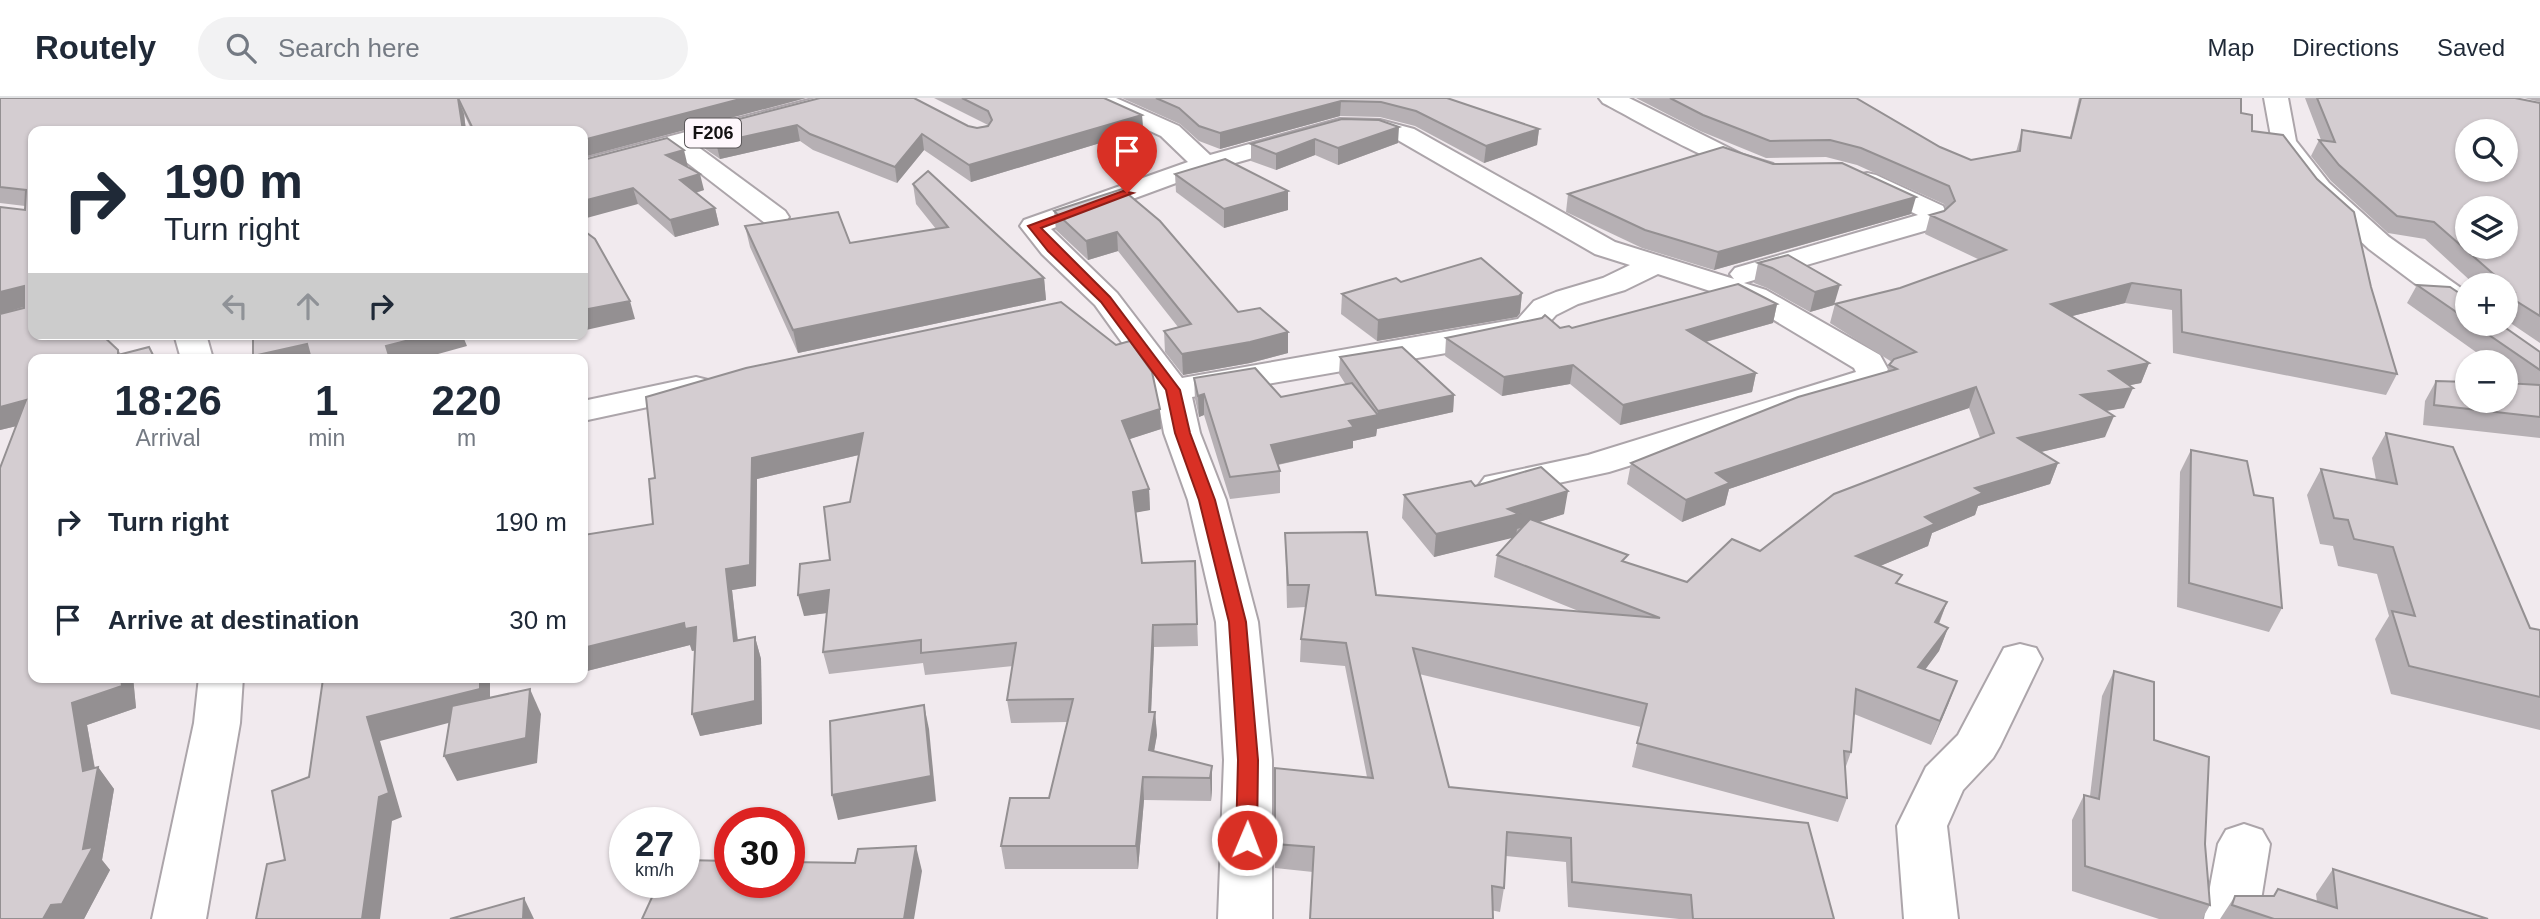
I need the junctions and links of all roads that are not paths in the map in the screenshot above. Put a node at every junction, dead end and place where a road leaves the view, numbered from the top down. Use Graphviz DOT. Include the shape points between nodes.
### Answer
graph roads {
  1 [pos="844,98"];
  2 [pos="1097,98"];
  3 [pos="1611,98"];
  4 [pos="2276,98"];
  5 [pos="677,143"];
  6 [pos="1205,164"];
  7 [pos="588,166"];
  8 [pos="1843,171"];
  9 [pos="1792,172"];
  10 [pos="775,217"];
  11 [pos="1656,264"];
  12 [pos="1715,282"];
  13 [pos="1106,299"];
  14 [pos="2455,299"];
  15 [pos="1070,308"];
  16 [pos="719,382"];
  17 [pos="1173,390"];
  18 [pos="588,410"];
  19 [pos="1468,491"];
  20 [pos="2020,659"];
  21 [pos="220,683"];
  22 [pos="2244,844"];
  23 [pos="179,919"];
  24 [pos="1245,919"];
  25 [pos="1930,919"];
  26 [pos="2231,919"];
  1 -- 5 [label="street, F206"];
  2 -- 6 [label="street" via="1170,131"];
  3 -- 9 [label="street" via="1734,160"];
  4 -- 14 [label="street" via="2284,142 2320,189 2379,243"];
  5 -- 7 [label="street, F206"];
  5 -- 10 [label="street"];
  6 -- 11 [label="street" via="1340,126 1380,127 1440,151 1605,248"];
  6 -- 13 [label="street" via="1034,226"];
  8 -- 12 [label="street" via="1933,212 1934,217"];
  11 -- 12 [label="street"];
  11 -- 17 [label="street" via="1545,308 1521,330"];
  12 -- 19 [label="street" via="1755,296 1868,362 1873,373 1865,382 1597,464"];
  13 -- 15 [label="street"];
  13 -- 17 [label="street"];
  16 -- 18 [label="street"];
  17 -- 24 [label="street" via="1182,433 1207,500 1237,622 1248,760"];
  20 -- 25 [label="street" via="1976,746 1943,780 1922,826"];
  21 -- 23 [label="street"];
  22 -- 26 [label="street"];
}
